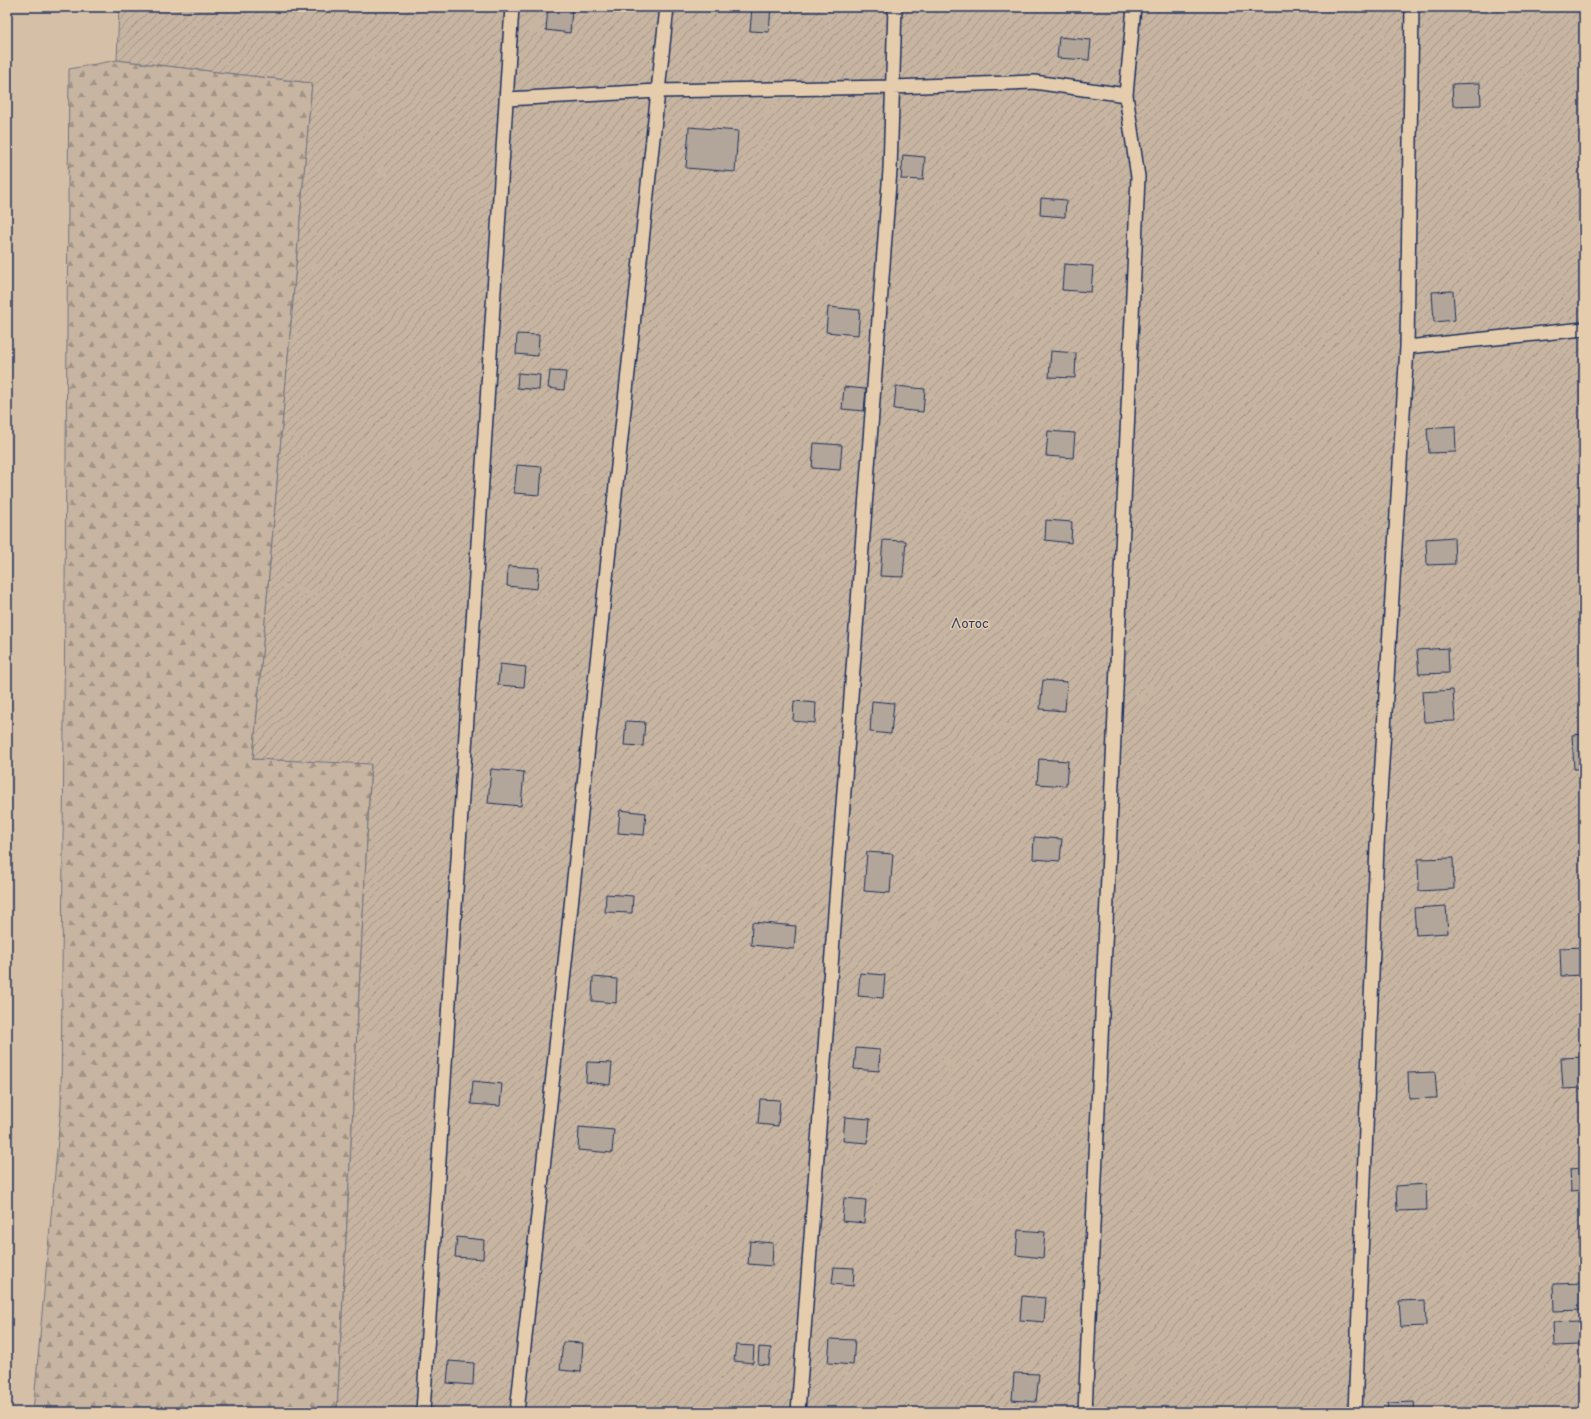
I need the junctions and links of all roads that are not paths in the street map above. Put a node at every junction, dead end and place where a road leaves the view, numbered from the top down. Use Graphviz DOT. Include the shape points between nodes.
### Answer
graph roads {
  1 [pos="512,7"];
  2 [pos="667,7"];
  3 [pos="895,7"];
  4 [pos="1134,7"];
  5 [pos="1412,7"];
  6 [pos="892,87"];
  7 [pos="658,91"];
  8 [pos="1126,95"];
  9 [pos="506,99"];
  10 [pos="1584,329"];
  11 [pos="1407,347"];
  12 [pos="424,1412"];
  13 [pos="517,1412"];
  14 [pos="798,1412"];
  15 [pos="1085,1412"];
  16 [pos="1356,1412"];
  1 -- 9 [label="lane"];
  2 -- 7 [label="lane"];
  3 -- 6 [label="lane"];
  4 -- 8 [label="lane"];
  5 -- 11 [label="lane"];
  6 -- 7 [label="lane"];
  6 -- 8 [label="lane" via="1034,82"];
  6 -- 14 [label="lane" via="890,170"];
  7 -- 9 [label="lane"];
  7 -- 13 [label="lane"];
  8 -- 15 [label="lane" via="1138,177"];
  9 -- 12 [label="lane"];
  10 -- 11 [label="lane"];
  11 -- 16 [label="lane" via="1377,846"];
}
